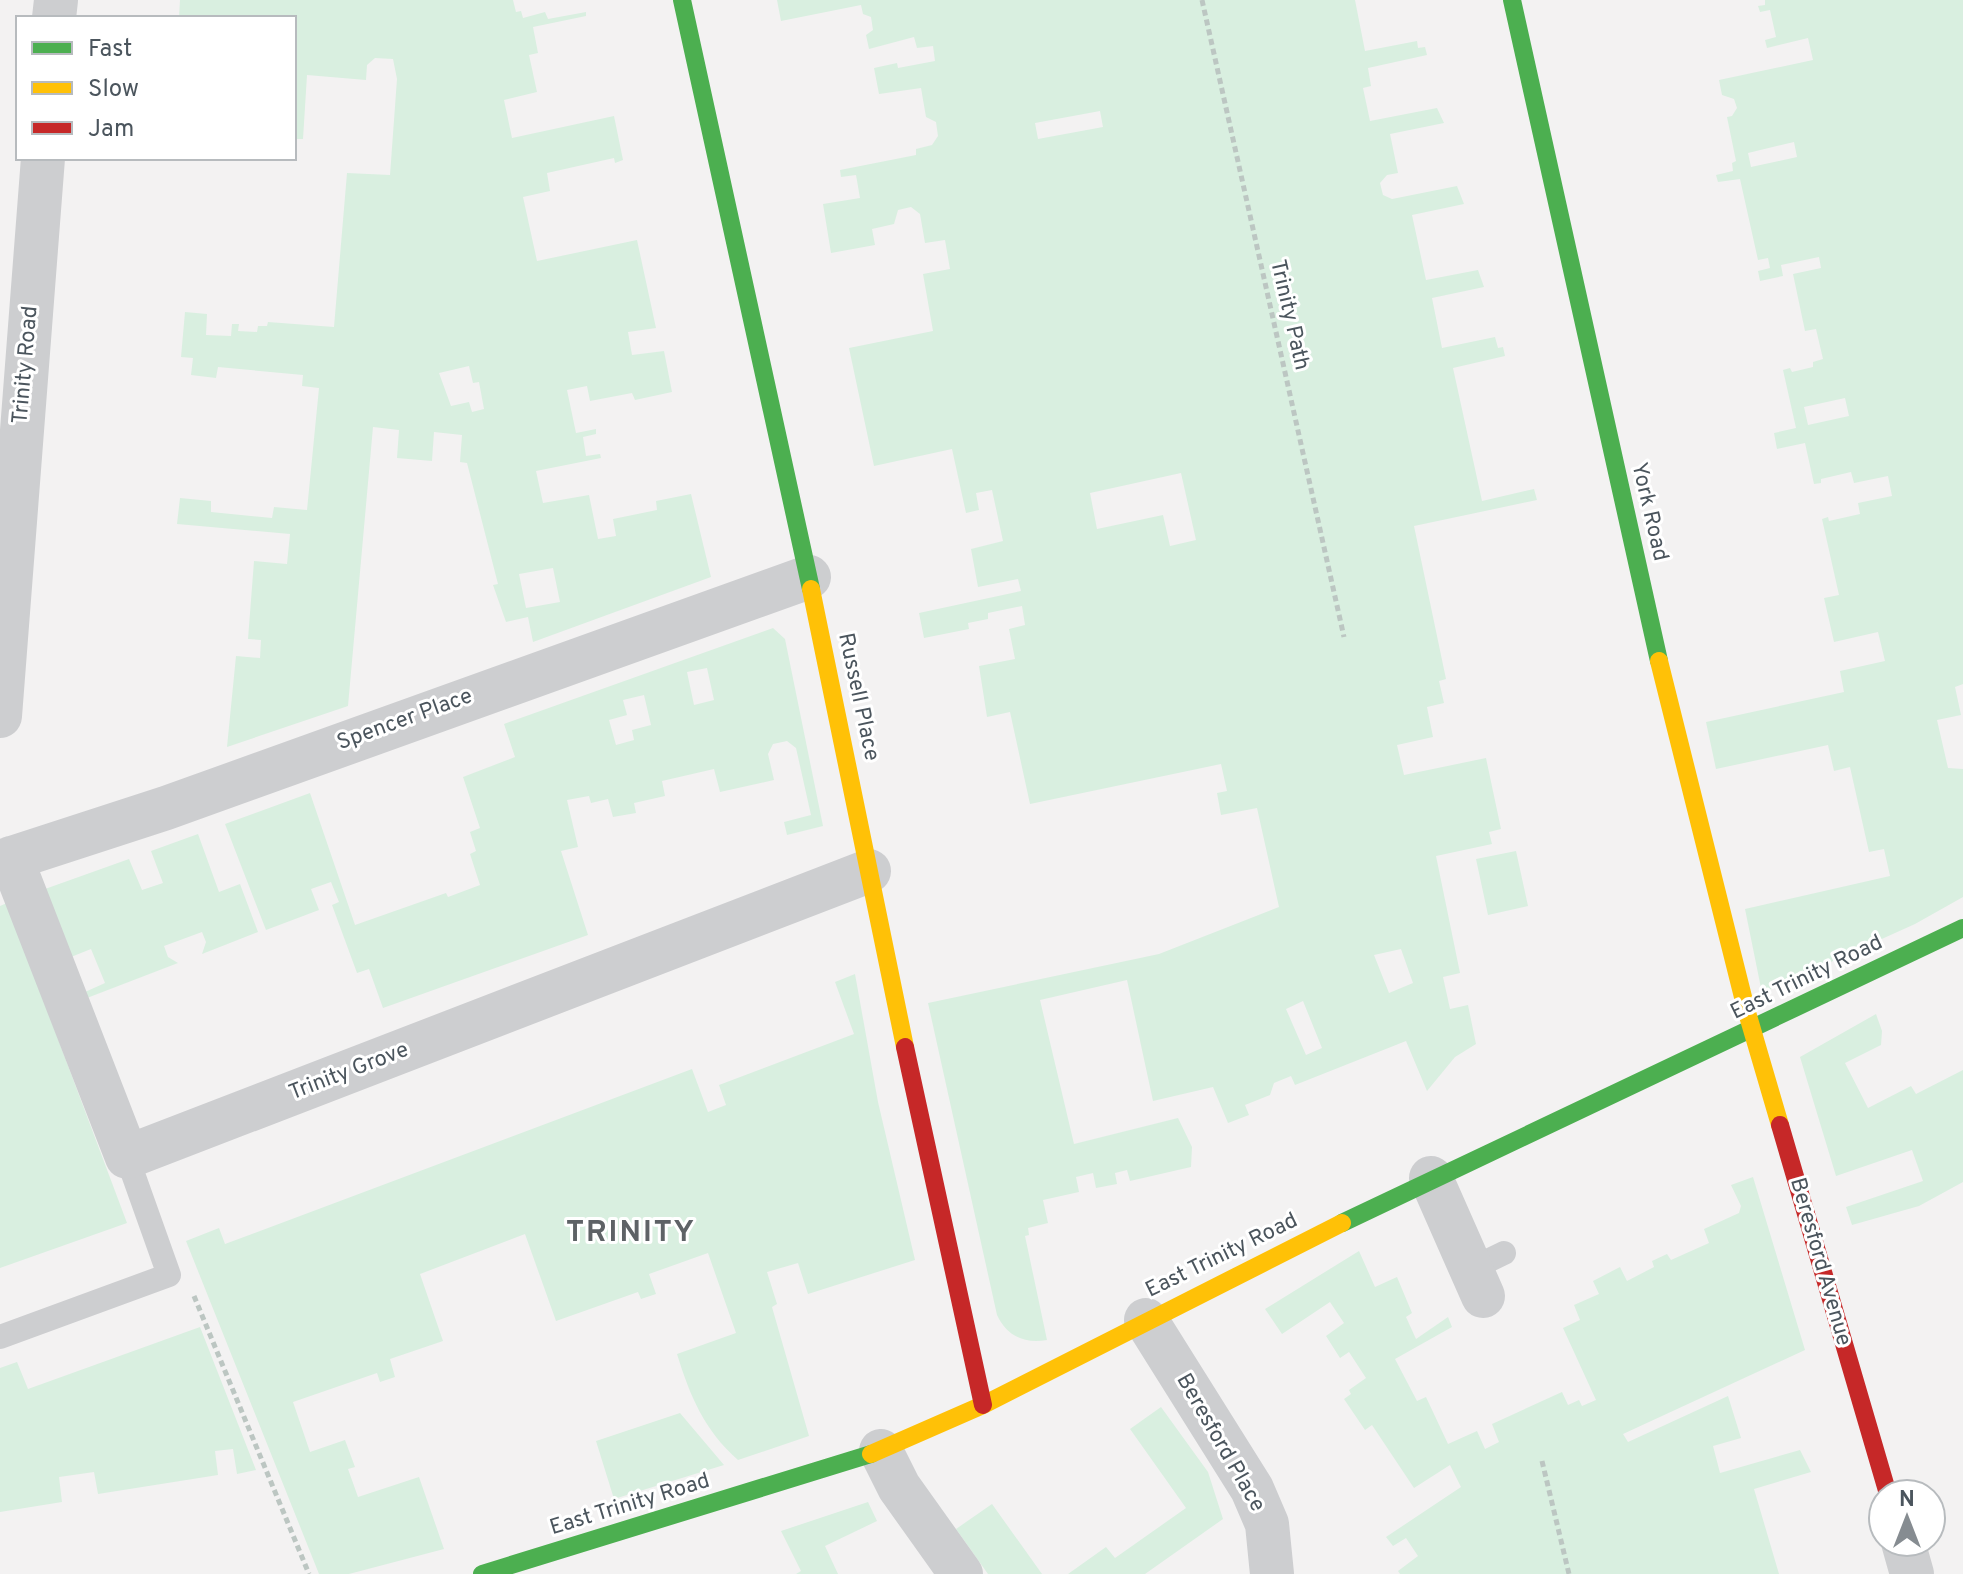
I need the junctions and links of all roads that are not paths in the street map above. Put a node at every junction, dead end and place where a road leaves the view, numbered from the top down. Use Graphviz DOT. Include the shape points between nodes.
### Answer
graph roads {
  1 [pos="682,0"];
  2 [pos="1512,0"];
  3 [pos="43,160"];
  4 [pos="809,577"];
  5 [pos="0,716"];
  6 [pos="6,860"];
  7 [pos="869,871"];
  8 [pos="1963,928"];
  9 [pos="1754,1030"];
  10 [pos="127,1157"];
  11 [pos="1431,1178"];
  12 [pos="1486,1273"];
  13 [pos="1146,1320"];
  14 [pos="0,1337"];
  15 [pos="983,1405"];
  16 [pos="881,1451"];
  17 [pos="1883,1478"];
  18 [pos="547,1565"];
  19 [pos="482,1574"];
  20 [pos="961,1574"];
  21 [pos="1272,1574"];
  1 -- 4 [label="street, Russell Place"];
  2 -- 9 [label="street, York Road" via="1674,730"];
  3 -- 5 [label="street, Trinity Road"];
  4 -- 6 [label="street, Spencer Place" via="166,808"];
  4 -- 7 [label="street, Russell Place"];
  6 -- 10 [label="street"];
  7 -- 10 [label="street, Trinity Grove"];
  7 -- 15 [label="street, Russell Place"];
  8 -- 9 [label="street, East Trinity Road"];
  9 -- 11 [label="street, East Trinity Road"];
  9 -- 17 [label="street, Beresford Avenue"];
  10 -- 14 [label="lane" via="169,1275"];
  11 -- 12 [label="street"];
  11 -- 13 [label="street, East Trinity Road"];
  13 -- 15 [label="street, East Trinity Road"];
  13 -- 21 [label="street, Beresford Place" via="1252,1489 1267,1524"];
  15 -- 16 [label="street, East Trinity Road"];
  16 -- 18 [label="street, East Trinity Road"];
  16 -- 20 [label="street" via="899,1487"];
  18 -- 19 [label="street, East Trinity Road"];
}
